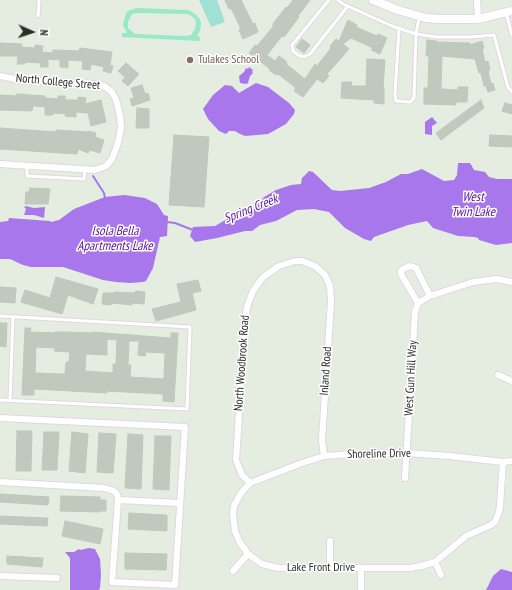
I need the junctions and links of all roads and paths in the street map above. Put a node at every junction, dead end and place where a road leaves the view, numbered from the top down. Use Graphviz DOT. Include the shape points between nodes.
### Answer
graph roads {
  1 [pos="39,0"];
  2 [pos="329,0"];
  3 [pos="338,0"];
  4 [pos="345,0"];
  5 [pos="374,0"];
  6 [pos="476,0"];
  7 [pos="343,4"];
  8 [pos="348,6"];
  9 [pos="509,12"];
  10 [pos="38,16"];
  11 [pos="419,16"];
  12 [pos="478,19"];
  13 [pos="399,29"];
  14 [pos="416,34"];
  15 [pos="512,35"];
  16 [pos="0,76"];
  17 [pos="512,92"];
  18 [pos="0,164"];
  19 [pos="27,166"];
  20 [pos="85,170"];
  21 [pos="512,282"];
  22 [pos="330,286"];
  23 [pos="430,296"];
  24 [pos="418,303"];
  25 [pos="0,316"];
  26 [pos="13,317"];
  27 [pos="498,375"];
  28 [pos="512,381"];
  29 [pos="0,400"];
  30 [pos="10,400"];
  31 [pos="0,418"];
  32 [pos="407,454"];
  33 [pos="324,456"];
  34 [pos="512,461"];
  35 [pos="503,462"];
  36 [pos="405,478"];
  37 [pos="0,482"];
  38 [pos="250,484"];
  39 [pos="118,500"];
  40 [pos="180,503"];
  41 [pos="330,541"];
  42 [pos="248,554"];
  43 [pos="434,562"];
  44 [pos="330,568"];
  45 [pos="361,568"];
  46 [pos="234,571"];
  47 [pos="441,575"];
  48 [pos="0,576"];
  49 [pos="57,578"];
  50 [pos="361,590"];
  1 -- 10 [label="lane"];
  2 -- 8 [label="lane" via="292,45 298,56 310,54"];
  3 -- 7 [label="lane"];
  4 -- 7 [label="lane"];
  5 -- 11 [label="street"];
  6 -- 12 [label="street"];
  7 -- 8 [label="lane"];
  8 -- 13 [label="lane"];
  9 -- 12 [label="street"];
  9 -- 15 [label="lane"];
  11 -- 12 [label="street"];
  11 -- 14 [label="lane"];
  13 -- 14 [label="lane"];
  13 -- 14 [label="lane" via="396,101 410,102 414,98"];
  14 -- 17 [label="lane" via="471,37 494,35 508,87"];
  16 -- 20 [label="street, North College Street" via="20,80 95,84 104,86 112,92 120,116 118,143 112,159 106,166"];
  18 -- 19 [label="street, North College Street"];
  19 -- 20 [label="street, North College Street"];
  19 -- 20 [label="lane" via="27,176 84,179"];
  21 -- 23 [label="street" via="497,279 479,281"];
  22 -- 33 [label="street, Inland Road" via="322,440"];
  22 -- 38 [label="street, North Woodbrook Road" via="325,275 315,266 294,261 279,266 263,277 249,298 244,322 236,460 242,475"];
  23 -- 24 [label="street"];
  23 -- 24 [label="street" via="416,268 405,268 401,274"];
  24 -- 32 [label="street, West Gun Hill Way" via="415,312"];
  25 -- 26 [label="lane"];
  26 -- 30 [label="lane"];
  26 -- 30 [label="lane" via="190,327 190,334 187,409"];
  27 -- 28 [label="street"];
  29 -- 30 [label="lane"];
  31 -- 40 [label="street" via="185,427"];
  32 -- 33 [label="street, Shoreline Drive"];
  32 -- 35 [label="street, Shoreline Drive"];
  32 -- 36 [label="street, West Gun Hill Way"];
  33 -- 38 [label="street, Shoreline Drive"];
  34 -- 35 [label="street, Shoreline Drive"];
  35 -- 43 [label="street, Lake Front Drive" via="498,517 491,525 466,536"];
  37 -- 39 [label="street" via="104,488 114,491"];
  38 -- 42 [label="street, Lake Front Drive" via="236,499 233,514 235,531"];
  39 -- 40 [label="street"];
  39 -- 40 [label="street" via="112,582 175,585"];
  41 -- 44 [label="street"];
  42 -- 44 [label="street, Lake Front Drive" via="262,564 278,568"];
  42 -- 46 [label="street"];
  43 -- 45 [label="street, Lake Front Drive" via="410,568"];
  43 -- 47 [label="street"];
  44 -- 45 [label="street, Lake Front Drive"];
  45 -- 50 [label="street"];
  48 -- 49 [label="street"];
}
